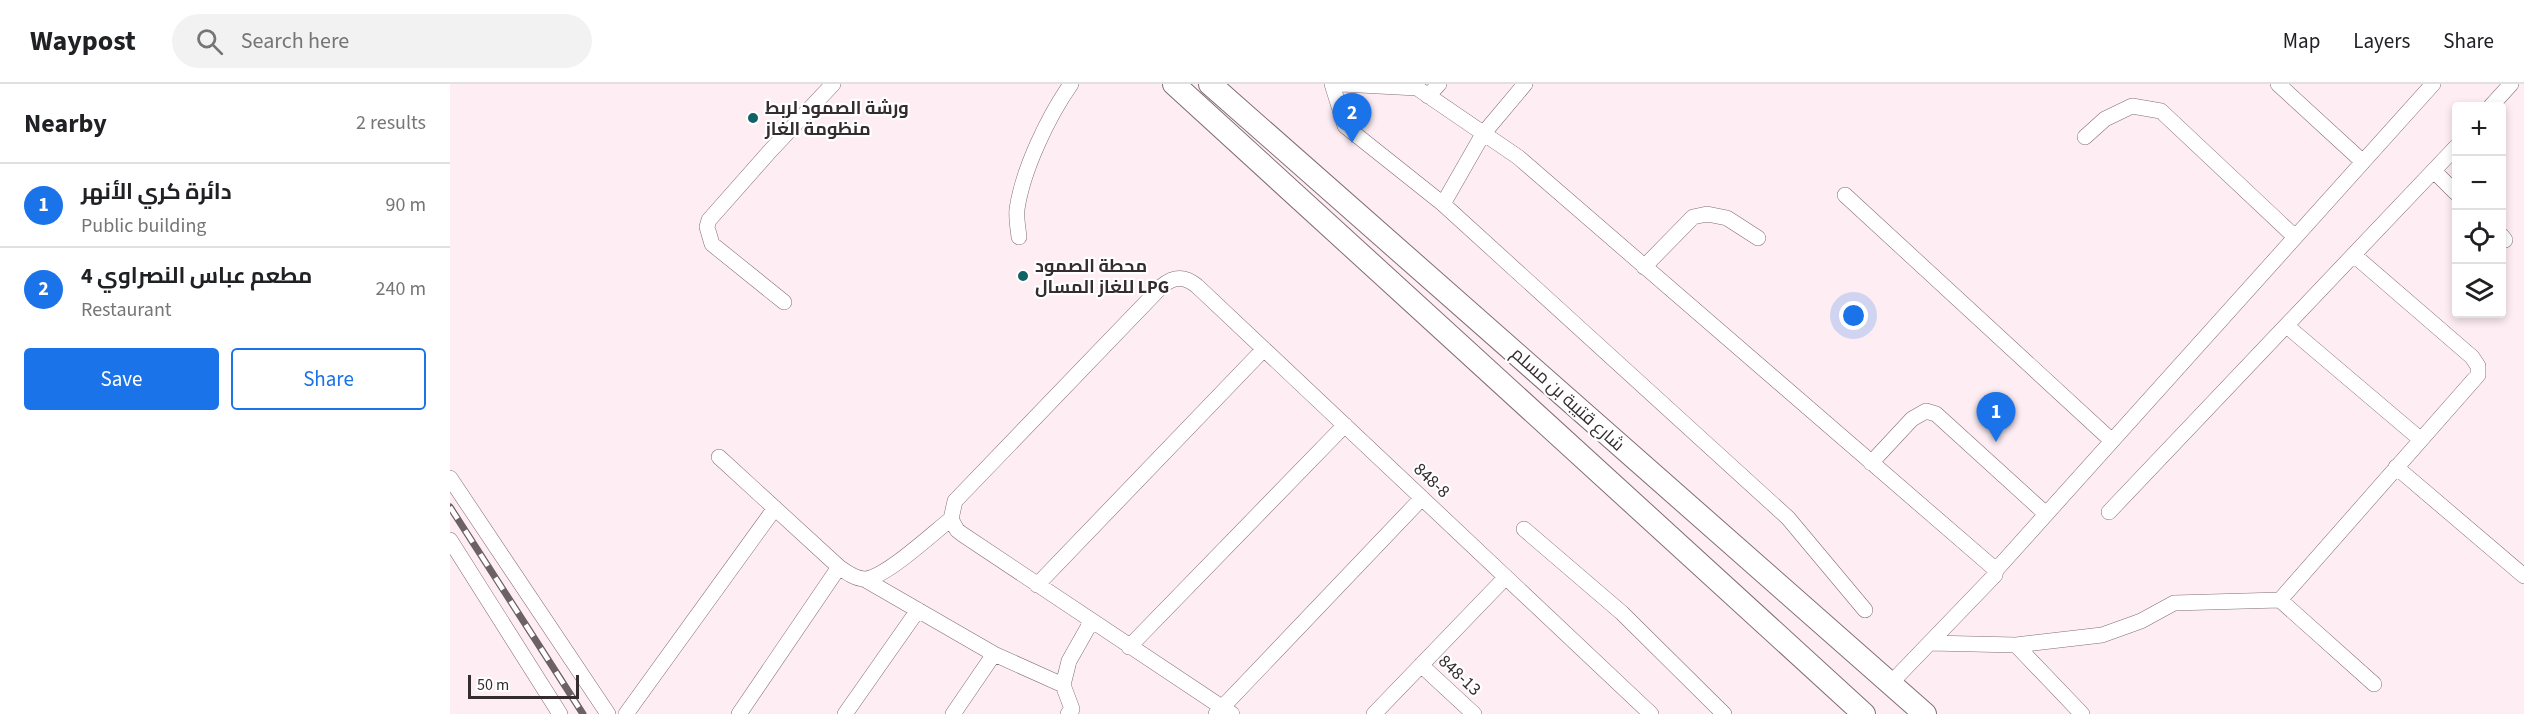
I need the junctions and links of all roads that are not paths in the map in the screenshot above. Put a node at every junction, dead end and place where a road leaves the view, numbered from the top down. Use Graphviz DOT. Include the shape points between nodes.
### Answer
graph roads {
  1 [pos="833,84"];
  2 [pos="1071,84"];
  3 [pos="1174,84"];
  4 [pos="1210,84"];
  5 [pos="1332,84"];
  6 [pos="1341,84"];
  7 [pos="1439,84"];
  8 [pos="1525,84"];
  9 [pos="2278,84"];
  10 [pos="2433,84"];
  11 [pos="2511,84"];
  12 [pos="1428,96"];
  13 [pos="2495,102"];
  14 [pos="1483,134"];
  15 [pos="2085,137"];
  16 [pos="2452,153"];
  17 [pos="2363,162"];
  18 [pos="2435,172"];
  19 [pos="2452,188"];
  20 [pos="1845,195"];
  21 [pos="1443,204"];
  22 [pos="1019,237"];
  23 [pos="1758,237"];
  24 [pos="2295,237"];
  25 [pos="2355,256"];
  26 [pos="1644,267"];
  27 [pos="784,302"];
  28 [pos="2288,327"];
  29 [pos="1264,349"];
  30 [pos="1345,425"];
  31 [pos="2420,440"];
  32 [pos="2112,441"];
  33 [pos="719,458"];
  34 [pos="1871,463"];
  35 [pos="2396,467"];
  36 [pos="450,478"];
  37 [pos="1422,498"];
  38 [pos="775,508"];
  39 [pos="2109,512"];
  40 [pos="2046,514"];
  41 [pos="951,519"];
  42 [pos="1524,529"];
  43 [pos="450,540"];
  44 [pos="839,567"];
  45 [pos="1996,570"];
  46 [pos="2524,576"];
  47 [pos="1506,577"];
  48 [pos="864,579"];
  49 [pos="1037,585"];
  50 [pos="2280,600"];
  51 [pos="918,610"];
  52 [pos="1865,610"];
  53 [pos="1091,622"];
  54 [pos="1930,643"];
  55 [pos="2016,645"];
  56 [pos="1129,647"];
  57 [pos="994,654"];
  58 [pos="1421,665"];
  59 [pos="1890,684"];
  60 [pos="2374,684"];
  61 [pos="1063,685"];
  62 [pos="1223,712"];
  63 [pos="560,714"];
  64 [pos="608,714"];
  65 [pos="626,714"];
  66 [pos="739,714"];
  67 [pos="845,714"];
  68 [pos="953,714"];
  69 [pos="1068,714"];
  70 [pos="1374,714"];
  71 [pos="1474,714"];
  72 [pos="1651,714"];
  73 [pos="1724,714"];
  74 [pos="1864,714"];
  75 [pos="1925,714"];
  76 [pos="2082,714"];
  1 -- 27 [label="street" via="706,227 712,244"];
  2 -- 22 [label="street" via="1055,106 1032,158 1017,210"];
  3 -- 74 [label="highway, شارع قتيبة بن مسلم"];
  4 -- 59 [label="highway, شارع قتيبة بن مسلم"];
  5 -- 21 [label="street" via="1345,126"];
  6 -- 12 [label="street" via="1417,88"];
  7 -- 12 [label="street"];
  8 -- 14 [label="street"];
  9 -- 17 [label="street"];
  10 -- 17 [label="street"];
  11 -- 13 [label="street"];
  12 -- 14 [label="street"];
  14 -- 21 [label="street"];
  14 -- 26 [label="street" via="1518,157"];
  15 -- 24 [label="street" via="2105,118 2132,106 2161,111"];
  16 -- 18 [label="street"];
  17 -- 24 [label="street"];
  18 -- 19 [label="street"];
  18 -- 25 [label="street"];
  20 -- 32 [label="street"];
  21 -- 52 [label="street" via="1788,518"];
  23 -- 26 [label="street" via="1727,218 1707,214 1693,217"];
  24 -- 32 [label="street"];
  25 -- 28 [label="street"];
  25 -- 31 [label="street" via="2478,366 2472,385"];
  26 -- 34 [label="street"];
  28 -- 31 [label="street"];
  28 -- 39 [label="street"];
  29 -- 30 [label="street, 848-8"];
  29 -- 41 [label="street, 848-8" via="1197,286 1175,278 1162,286 955,501"];
  29 -- 49 [label="street"];
  30 -- 37 [label="street, 848-8"];
  30 -- 56 [label="street"];
  31 -- 35 [label="street"];
  32 -- 40 [label="street"];
  33 -- 38 [label="street"];
  34 -- 40 [label="street" via="1912,419 1926,411 1936,414"];
  34 -- 45 [label="street"];
  35 -- 46 [label="street"];
  35 -- 50 [label="street"];
  36 -- 64 [label="street"];
  37 -- 47 [label="street, 848-8"];
  37 -- 62 [label="street"];
  38 -- 44 [label="street"];
  38 -- 65 [label="street"];
  40 -- 45 [label="street"];
  41 -- 48 [label="street" via="881,574"];
  41 -- 49 [label="street" via="962,534"];
  42 -- 73 [label="street" via="1622,613"];
  43 -- 63 [label="street"];
  44 -- 48 [label="street"];
  44 -- 66 [label="street"];
  45 -- 54 [label="street"];
  47 -- 58 [label="street"];
  47 -- 72 [label="street, 848-8"];
  48 -- 51 [label="street"];
  49 -- 53 [label="street"];
  50 -- 55 [label="street" via="2174,603 2141,621 2102,635"];
  50 -- 60 [label="street"];
  51 -- 57 [label="street"];
  51 -- 67 [label="street"];
  53 -- 56 [label="street"];
  53 -- 61 [label="street" via="1069,661"];
  54 -- 55 [label="street"];
  54 -- 59 [label="street"];
  55 -- 76 [label="street"];
  56 -- 62 [label="street"];
  57 -- 61 [label="street"];
  57 -- 68 [label="street"];
  58 -- 70 [label="street"];
  58 -- 71 [label="street, 848-13"];
  59 -- 75 [label="highway, شارع قتيبة بن مسلم"];
  61 -- 69 [label="street" via="1072,709"];
}
